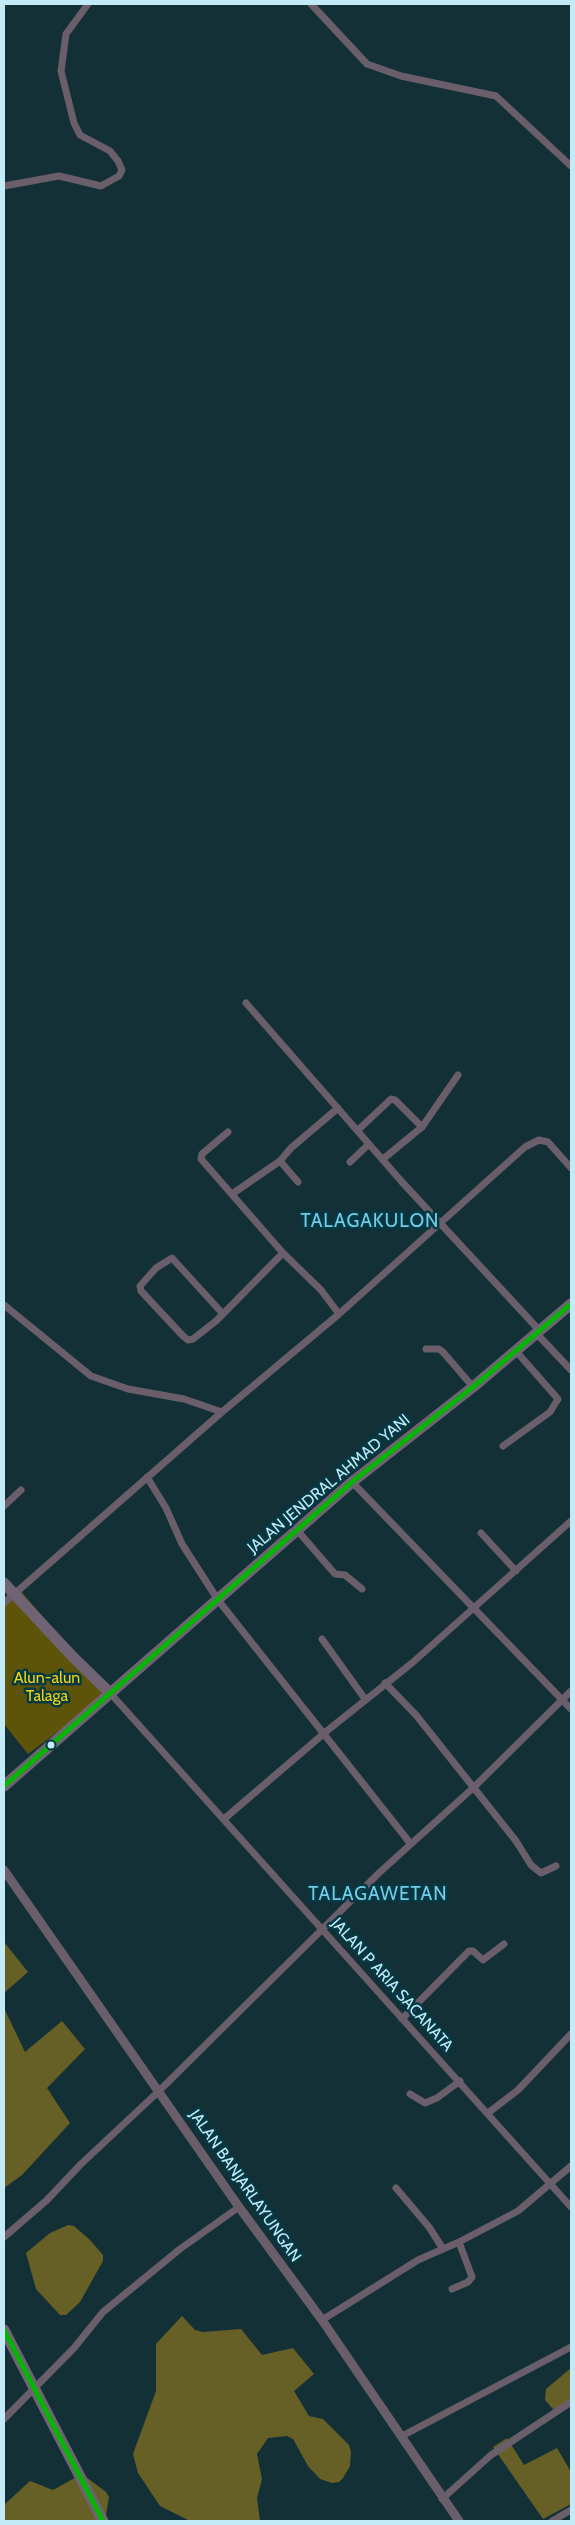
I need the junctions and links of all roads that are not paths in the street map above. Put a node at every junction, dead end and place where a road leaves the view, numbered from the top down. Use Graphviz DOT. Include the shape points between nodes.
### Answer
graph roads {
  1 [pos="88,4"];
  2 [pos="311,4"];
  3 [pos="571,166"];
  4 [pos="4,186"];
  5 [pos="246,1003"];
  6 [pos="458,1075"];
  7 [pos="338,1108"];
  8 [pos="422,1127"];
  9 [pos="358,1130"];
  10 [pos="228,1132"];
  11 [pos="369,1144"];
  12 [pos="383,1159"];
  13 [pos="280,1161"];
  14 [pos="350,1162"];
  15 [pos="571,1168"];
  16 [pos="298,1182"];
  17 [pos="232,1194"];
  18 [pos="440,1222"];
  19 [pos="283,1253"];
  20 [pos="571,1304"];
  21 [pos="4,1305"];
  22 [pos="223,1314"];
  23 [pos="339,1314"];
  24 [pos="538,1332"];
  25 [pos="426,1349"];
  26 [pos="515,1350"];
  27 [pos="571,1370"];
  28 [pos="473,1387"];
  29 [pos="222,1412"];
  30 [pos="503,1446"];
  31 [pos="148,1477"];
  32 [pos="352,1482"];
  33 [pos="20,1490"];
  34 [pos="4,1506"];
  35 [pos="571,1521"];
  36 [pos="297,1530"];
  37 [pos="481,1533"];
  38 [pos="516,1571"];
  39 [pos="4,1584"];
  40 [pos="362,1589"];
  41 [pos="13,1595"];
  42 [pos="218,1600"];
  43 [pos="4,1603"];
  44 [pos="474,1607"];
  45 [pos="322,1639"];
  46 [pos="385,1683"];
  47 [pos="571,1691"];
  48 [pos="111,1694"];
  49 [pos="365,1699"];
  50 [pos="562,1700"];
  51 [pos="571,1709"];
  52 [pos="324,1733"];
  53 [pos="4,1786"];
  54 [pos="473,1788"];
  55 [pos="224,1819"];
  56 [pos="410,1844"];
  57 [pos="556,1866"];
  58 [pos="4,1870"];
  59 [pos="323,1930"];
  60 [pos="504,1944"];
  61 [pos="402,2019"];
  62 [pos="571,2034"];
  63 [pos="460,2081"];
  64 [pos="159,2091"];
  65 [pos="410,2094"];
  66 [pos="488,2112"];
  67 [pos="571,2166"];
  68 [pos="552,2184"];
  69 [pos="396,2188"];
  70 [pos="238,2207"];
  71 [pos="571,2207"];
  72 [pos="4,2237"];
  73 [pos="458,2242"];
  74 [pos="443,2249"];
  75 [pos="452,2289"];
  76 [pos="322,2320"];
  77 [pos="4,2330"];
  78 [pos="571,2347"];
  79 [pos="34,2387"];
  80 [pos="571,2402"];
  81 [pos="4,2419"];
  82 [pos="402,2436"];
  83 [pos="442,2499"];
  84 [pos="571,2510"];
  85 [pos="103,2521"];
  86 [pos="459,2521"];
  87 [pos="552,2521"];
  1 -- 4 [label="street" via="66,34 61,71 80,135 110,152 122,170 120,176 101,186 59,176"];
  2 -- 3 [label="street" via="367,64 401,76 496,96"];
  5 -- 7 [label="street"];
  6 -- 8 [label="street"];
  7 -- 9 [label="street"];
  7 -- 13 [label="street"];
  8 -- 9 [label="street" via="393,1099 388,1100"];
  8 -- 12 [label="street"];
  9 -- 11 [label="street"];
  10 -- 17 [label="street" via="201,1156"];
  11 -- 12 [label="street"];
  11 -- 14 [label="street"];
  12 -- 18 [label="street"];
  13 -- 16 [label="street"];
  13 -- 17 [label="street"];
  15 -- 18 [label="street" via="548,1142 532,1142"];
  17 -- 19 [label="street"];
  18 -- 23 [label="street"];
  18 -- 24 [label="street"];
  19 -- 22 [label="street"];
  19 -- 23 [label="street" via="321,1290"];
  20 -- 24 [label="main road, JALAN JENDRAL AHMAD YANI"];
  21 -- 29 [label="street" via="91,1376 128,1389 184,1399"];
  22 -- 22 [label="street" via="188,1340 141,1291 140,1286 156,1268 172,1258"];
  23 -- 29 [label="street"];
  24 -- 26 [label="main road, JALAN JENDRAL AHMAD YANI"];
  24 -- 27 [label="street"];
  25 -- 28 [label="street" via="443,1352"];
  26 -- 28 [label="main road, JALAN JENDRAL AHMAD YANI"];
  26 -- 30 [label="street" via="558,1399 550,1412"];
  28 -- 32 [label="main road, JALAN JENDRAL AHMAD YANI"];
  29 -- 31 [label="street"];
  31 -- 41 [label="street"];
  31 -- 42 [label="street" via="182,1544"];
  32 -- 36 [label="main road, JALAN JENDRAL AHMAD YANI"];
  32 -- 44 [label="street"];
  33 -- 34 [label="street"];
  35 -- 38 [label="street"];
  36 -- 40 [label="street" via="334,1574 345,1575"];
  36 -- 42 [label="main road, JALAN JENDRAL AHMAD YANI"];
  37 -- 38 [label="street"];
  38 -- 44 [label="street"];
  39 -- 41 [label="main road"];
  41 -- 43 [label="street"];
  41 -- 48 [label="main road"];
  42 -- 48 [label="main road, JALAN JENDRAL AHMAD YANI"];
  42 -- 52 [label="street"];
  44 -- 46 [label="street"];
  44 -- 50 [label="street"];
  45 -- 49 [label="street"];
  46 -- 49 [label="street"];
  46 -- 54 [label="street" via="416,1715"];
  47 -- 50 [label="street"];
  48 -- 53 [label="main road, JALAN JENDRAL AHMAD YANI"];
  48 -- 55 [label="street, JALAN P ARIA SACANATA"];
  49 -- 52 [label="street"];
  50 -- 51 [label="street"];
  50 -- 54 [label="street"];
  52 -- 55 [label="street"];
  52 -- 56 [label="street"];
  54 -- 56 [label="street"];
  54 -- 57 [label="street" via="536,1871 542,1873"];
  55 -- 59 [label="street, JALAN P ARIA SACANATA"];
  56 -- 59 [label="street"];
  58 -- 64 [label="street, JALAN BANJARLAYUNGAN"];
  59 -- 61 [label="street, JALAN P ARIA SACANATA"];
  59 -- 64 [label="street"];
  60 -- 61 [label="street" via="484,1960 473,1950 469,1951"];
  61 -- 63 [label="street, JALAN P ARIA SACANATA"];
  62 -- 66 [label="street" via="518,2090"];
  63 -- 65 [label="street" via="425,2103"];
  63 -- 66 [label="street, JALAN P ARIA SACANATA"];
  64 -- 70 [label="street, JALAN BANJARLAYUNGAN"];
  64 -- 72 [label="street" via="47,2200"];
  66 -- 68 [label="street, JALAN P ARIA SACANATA"];
  67 -- 68 [label="street"];
  68 -- 71 [label="street, JALAN P ARIA SACANATA"];
  68 -- 73 [label="street" via="518,2211"];
  69 -- 74 [label="street"];
  70 -- 76 [label="street, JALAN BANJARLAYUNGAN"];
  70 -- 79 [label="street" via="126,2291"];
  73 -- 74 [label="street"];
  73 -- 75 [label="street" via="472,2278"];
  74 -- 76 [label="street" via="403,2269"];
  76 -- 82 [label="street, JALAN BANJARLAYUNGAN"];
  77 -- 79 [label="main road"];
  78 -- 82 [label="street"];
  79 -- 81 [label="street"];
  79 -- 85 [label="main road"];
  80 -- 83 [label="street" via="491,2455"];
  82 -- 83 [label="street, JALAN BANJARLAYUNGAN"];
  83 -- 86 [label="street, JALAN BANJARLAYUNGAN"];
  84 -- 87 [label="street"];
}
